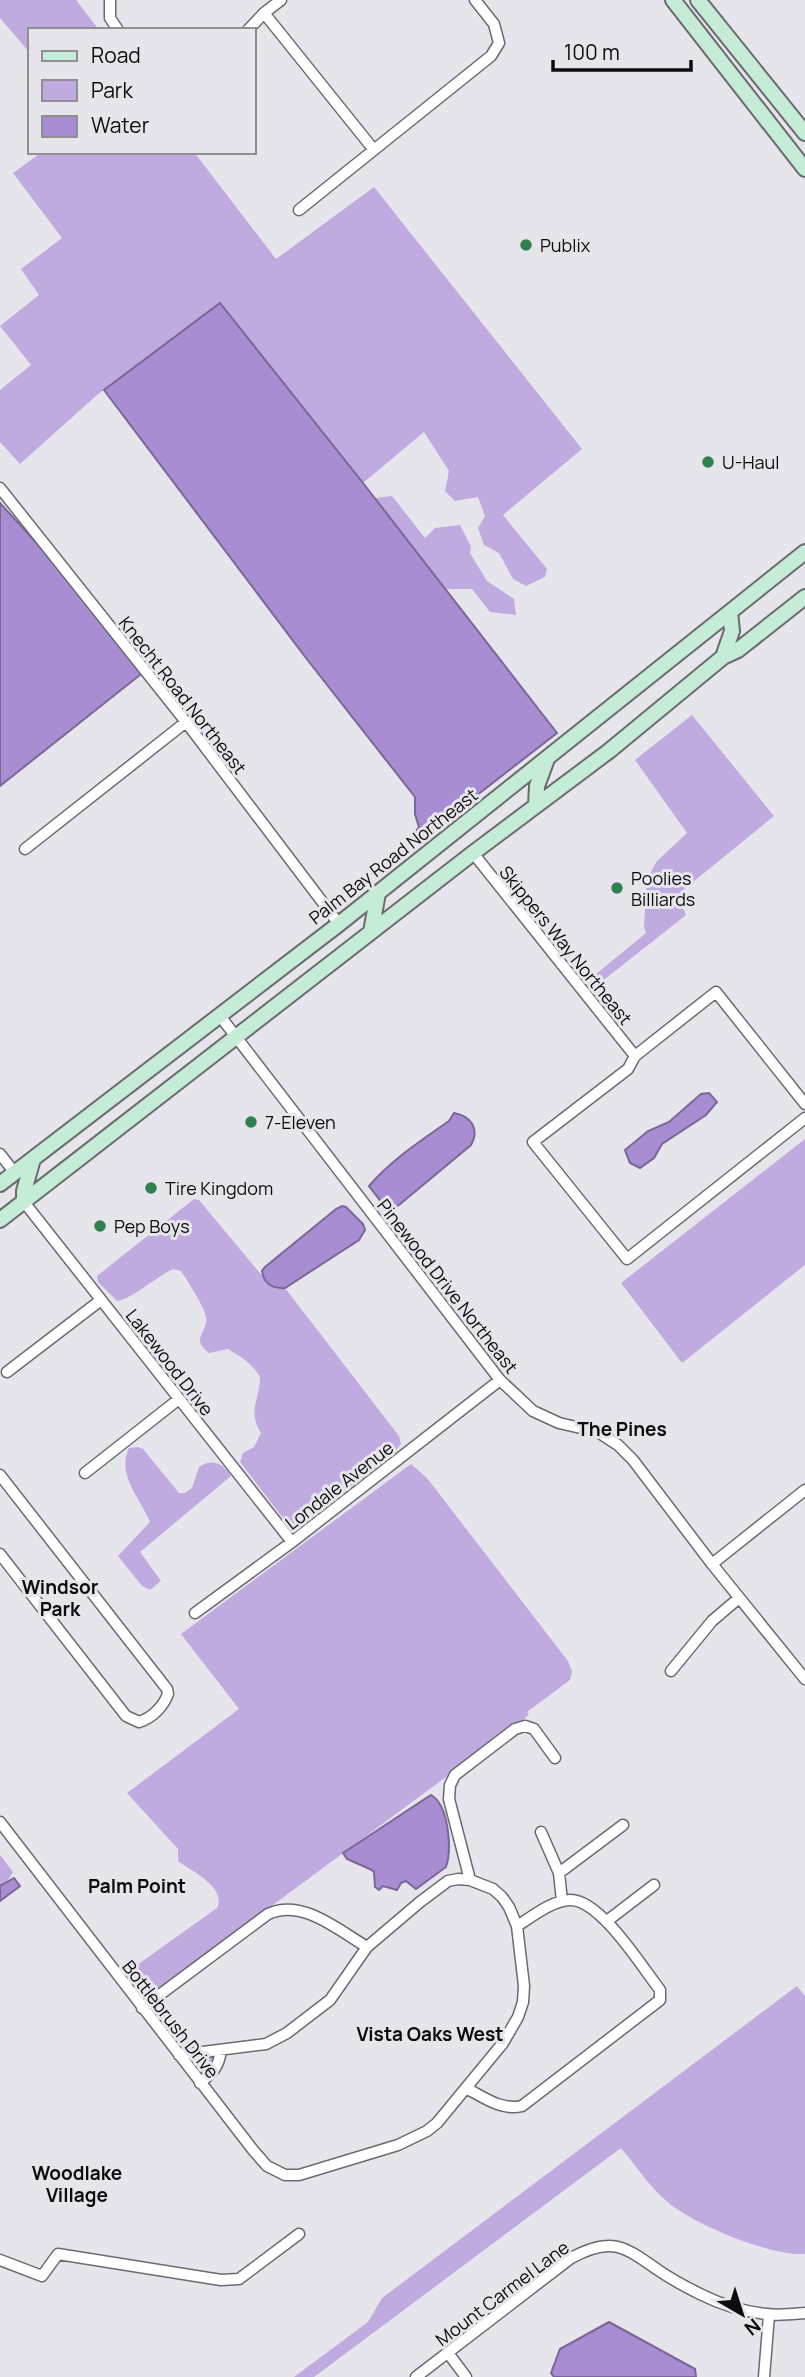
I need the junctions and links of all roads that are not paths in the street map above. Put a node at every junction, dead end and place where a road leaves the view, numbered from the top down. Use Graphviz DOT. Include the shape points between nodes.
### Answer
graph roads {
  1 [pos="110,0"];
  2 [pos="281,0"];
  3 [pos="475,0"];
  4 [pos="674,0"];
  5 [pos="686,0"];
  6 [pos="698,0"];
  7 [pos="264,13"];
  8 [pos="719,27"];
  9 [pos="117,28"];
  10 [pos="250,28"];
  11 [pos="762,114"];
  12 [pos="805,134"];
  13 [pos="374,150"];
  14 [pos="805,157"];
  15 [pos="805,169"];
  16 [pos="299,210"];
  17 [pos="0,488"];
  18 [pos="805,552"];
  19 [pos="805,597"];
  20 [pos="730,612"];
  21 [pos="723,657"];
  22 [pos="186,722"];
  23 [pos="548,757"];
  24 [pos="536,805"];
  25 [pos="25,849"];
  26 [pos="473,853"];
  27 [pos="378,893"];
  28 [pos="339,924"];
  29 [pos="371,932"];
  30 [pos="220,1016"];
  31 [pos="237,1037"];
  32 [pos="635,1056"];
  33 [pos="805,1104"];
  34 [pos="805,1118"];
  35 [pos="0,1154"];
  36 [pos="33,1159"];
  37 [pos="15,1173"];
  38 [pos="0,1184"];
  39 [pos="24,1202"];
  40 [pos="6,1216"];
  41 [pos="101,1300"];
  42 [pos="7,1372"];
  43 [pos="500,1380"];
  44 [pos="179,1399"];
  45 [pos="85,1473"];
  46 [pos="0,1475"];
  47 [pos="805,1490"];
  48 [pos="292,1542"];
  49 [pos="0,1554"];
  50 [pos="712,1564"];
  51 [pos="739,1598"];
  52 [pos="195,1613"];
  53 [pos="671,1671"];
  54 [pos="805,1679"];
  55 [pos="555,1758"];
  56 [pos="0,1822"];
  57 [pos="623,1825"];
  58 [pos="541,1832"];
  59 [pos="559,1873"];
  60 [pos="470,1880"];
  61 [pos="654,1885"];
  62 [pos="562,1901"];
  63 [pos="607,1921"];
  64 [pos="517,1926"];
  65 [pos="367,1947"];
  66 [pos="142,2008"];
  67 [pos="221,2050"];
  68 [pos="178,2055"];
  69 [pos="200,2083"];
  70 [pos="466,2088"];
  71 [pos="299,2234"];
  72 [pos="0,2260"];
  73 [pos="805,2313"];
  74 [pos="769,2315"];
  75 [pos="448,2353"];
  76 [pos="416,2377"];
  77 [pos="466,2377"];
  78 [pos="764,2377"];
  1 -- 9 [label="street" via="110,18"];
  2 -- 7 [label="street"];
  3 -- 13 [label="street" via="494,24 499,43 491,56"];
  4 -- 11 [label="main road"];
  5 -- 8 [label="main road" via="702,19"];
  6 -- 8 [label="main road"];
  7 -- 10 [label="street"];
  7 -- 13 [label="street"];
  8 -- 12 [label="main road"];
  11 -- 14 [label="main road" via="782,129"];
  11 -- 15 [label="main road"];
  13 -- 16 [label="street"];
  17 -- 22 [label="street, Knecht Road Northeast"];
  18 -- 20 [label="main road, Palm Bay Road Northeast"];
  19 -- 21 [label="main road"];
  20 -- 21 [label="main road" via="732,631"];
  20 -- 23 [label="main road, Palm Bay Road Northeast"];
  21 -- 24 [label="main road"];
  22 -- 25 [label="street"];
  22 -- 28 [label="street, Knecht Road Northeast"];
  23 -- 24 [label="main road" via="537,786"];
  23 -- 27 [label="main road, Palm Bay Road Northeast"];
  24 -- 26 [label="main road"];
  26 -- 29 [label="main road"];
  26 -- 32 [label="street, Skippers Way Northeast"];
  27 -- 28 [label="main road, Palm Bay Road Northeast"];
  27 -- 29 [label="main road"];
  28 -- 30 [label="main road, Palm Bay Road Northeast"];
  29 -- 31 [label="main road"];
  30 -- 31 [label="street, Pinewood Drive Northeast"];
  30 -- 36 [label="main road, Palm Bay Road Northeast"];
  31 -- 39 [label="main road"];
  31 -- 43 [label="street, Pinewood Drive Northeast"];
  32 -- 33 [label="street" via="716,992"];
  32 -- 34 [label="street" via="628,1069 533,1142 627,1259"];
  35 -- 37 [label="street"];
  36 -- 37 [label="main road, Palm Bay Road Northeast"];
  36 -- 39 [label="main road"];
  37 -- 38 [label="main road, Palm Bay Road Northeast"];
  37 -- 40 [label="main road" via="16,1194"];
  39 -- 40 [label="main road"];
  39 -- 41 [label="street, Lakewood Drive"];
  41 -- 42 [label="street"];
  41 -- 44 [label="street, Lakewood Drive"];
  43 -- 48 [label="street, Londale Avenue"];
  43 -- 50 [label="street, Pinewood Drive Northeast" via="533,1411 598,1432 618,1446"];
  44 -- 45 [label="street"];
  44 -- 48 [label="street, Lakewood Drive"];
  46 -- 49 [label="street" via="167,1689 162,1706 139,1722 126,1716"];
  47 -- 50 [label="street"];
  48 -- 52 [label="street, Londale Avenue"];
  50 -- 51 [label="street, Pinewood Drive Northeast"];
  51 -- 53 [label="street" via="712,1621"];
  51 -- 54 [label="street, Pinewood Drive Northeast"];
  55 -- 60 [label="street" via="534,1729 525,1726 456,1775 449,1798"];
  56 -- 66 [label="street, Bottlebrush Drive"];
  57 -- 59 [label="street"];
  58 -- 59 [label="street"];
  59 -- 62 [label="street"];
  60 -- 64 [label="street" via="493,1889 509,1907"];
  60 -- 65 [label="street" via="449,1881"];
  61 -- 63 [label="street"];
  62 -- 63 [label="street" via="584,1901"];
  62 -- 64 [label="street"];
  63 -- 70 [label="street" via="660,1990 657,2004 522,2106 501,2106"];
  64 -- 70 [label="street, Bottlebrush Drive" via="523,2002 503,2043"];
  65 -- 66 [label="street" via="303,1910 279,1909"];
  65 -- 67 [label="street" via="330,2000 304,2022 266,2044"];
  66 -- 68 [label="street, Bottlebrush Drive"];
  67 -- 68 [label="street"];
  67 -- 69 [label="street" via="214,2072"];
  68 -- 69 [label="street, Bottlebrush Drive"];
  69 -- 70 [label="street, Bottlebrush Drive" via="267,2166 299,2175 428,2132"];
  71 -- 72 [label="street" via="239,2279 58,2254 42,2276"];
  73 -- 74 [label="street, Mount Carmel Lane"];
  74 -- 75 [label="street, Mount Carmel Lane" via="702,2295 633,2251 614,2245 587,2249 571,2258"];
  74 -- 78 [label="street"];
  75 -- 76 [label="street, Mount Carmel Lane"];
  75 -- 77 [label="street"];
}
